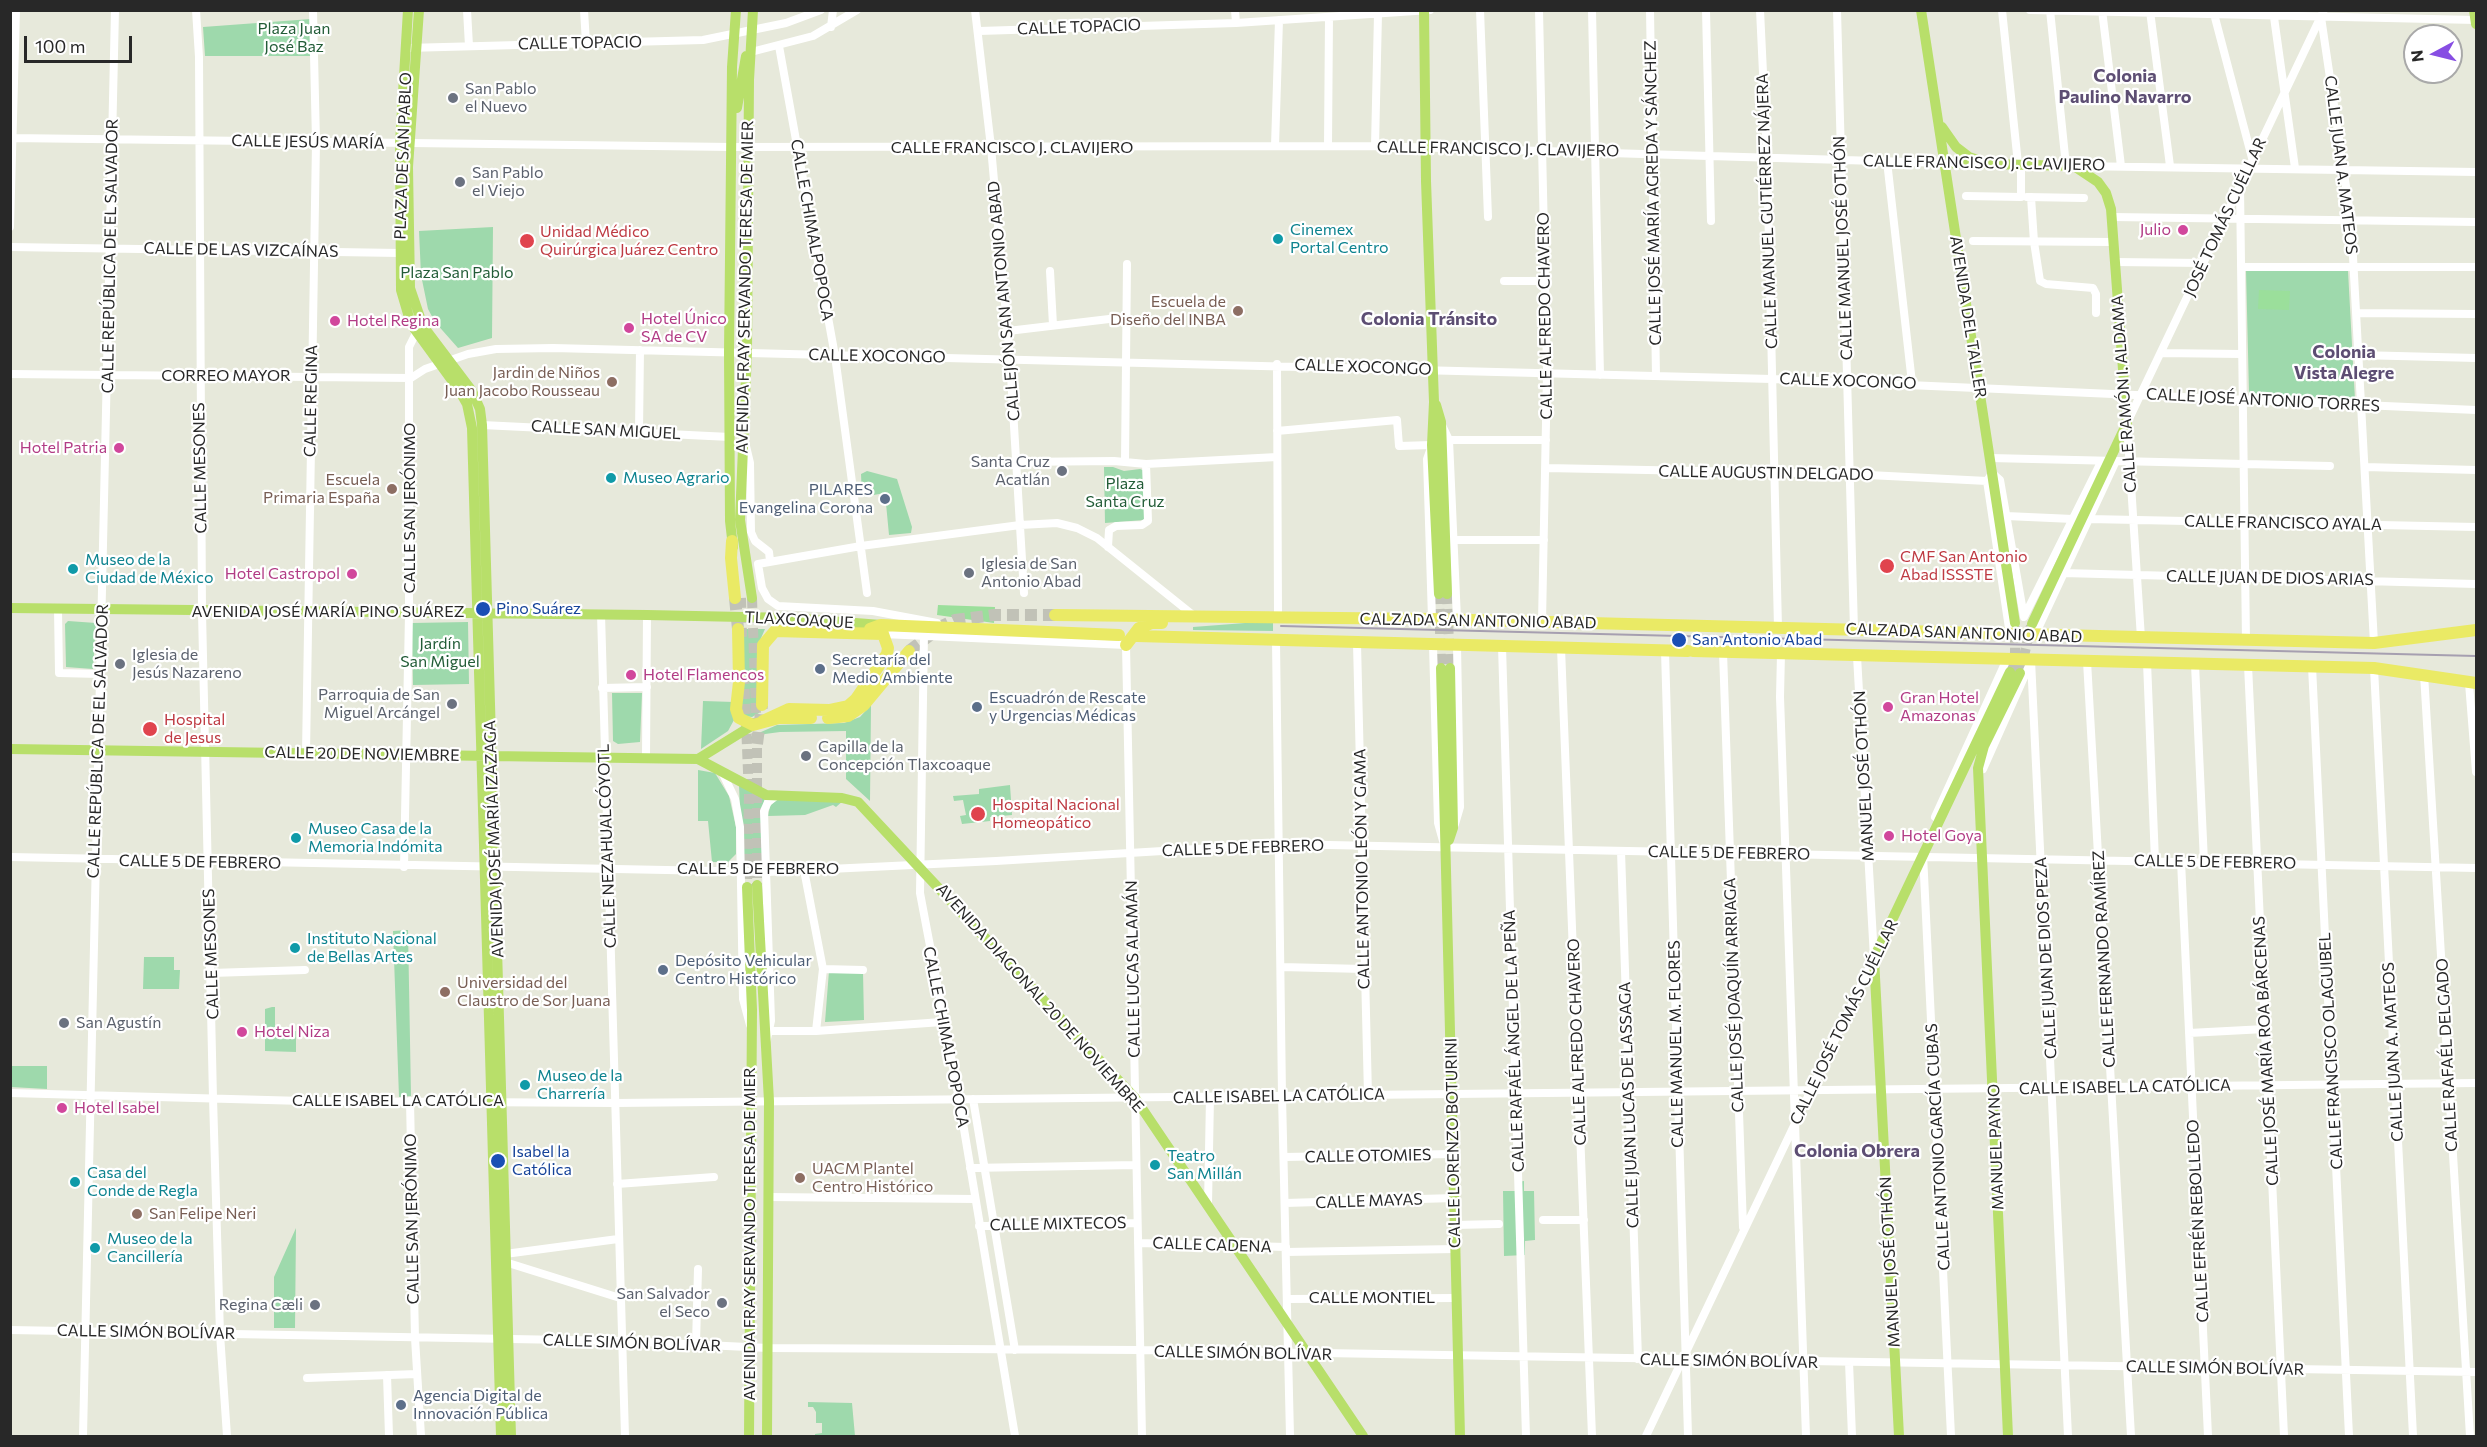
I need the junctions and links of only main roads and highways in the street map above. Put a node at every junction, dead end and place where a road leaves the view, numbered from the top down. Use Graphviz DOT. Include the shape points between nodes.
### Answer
graph roads {
  1 [pos="408,10"];
  2 [pos="418,10"];
  3 [pos="736,10"];
  4 [pos="753,10"];
  5 [pos="1921,10"];
  6 [pos="1424,11"];
  7 [pos="412,48"];
  8 [pos="752,52"];
  9 [pos="1937,116"];
  10 [pos="405,143"];
  11 [pos="732,147"];
  12 [pos="1944,163"];
  13 [pos="1990,163"];
  14 [pos="408,166"];
  15 [pos="2070,166"];
  16 [pos="399,190"];
  17 [pos="443,361"];
  18 [pos="1434,402"];
  19 [pos="732,541"];
  20 [pos="742,598"];
  21 [pos="10,608"];
  22 [pos="483,614"];
  23 [pos="1054,615"];
  24 [pos="1207,615"];
  25 [pos="717,616"];
  26 [pos="738,629"];
  27 [pos="882,629"];
  28 [pos="2012,629"];
  29 [pos="2033,630"];
  30 [pos="2476,630"];
  31 [pos="1127,639"];
  32 [pos="909,651"];
  33 [pos="2473,683"];
  34 [pos="762,705"];
  35 [pos="758,723"];
  36 [pos="15,749"];
  37 [pos="486,755"];
  38 [pos="698,759"];
  39 [pos="1446,849"];
  40 [pos="1982,858"];
  41 [pos="1874,958"];
  42 [pos="496,1102"];
  43 [pos="503,1340"];
  44 [pos="501,1437"];
  45 [pos="511,1437"];
  46 [pos="749,1437"];
  47 [pos="767,1437"];
  48 [pos="1363,1437"];
  49 [pos="1460,1437"];
  50 [pos="1899,1437"];
  51 [pos="2008,1437"];
  1 -- 7 [label="main road, PLAZA DE SAN PABLO"];
  2 -- 7 [label="main road"];
  3 -- 11 [label="main road, AVENIDA FRAY SERVANDO TERESA DE MIER"];
  4 -- 8 [label="main road, AVENIDA FRAY SERVANDO TERESA DE MIER"];
  5 -- 9 [label="main road, AVENIDA DEL TALLER"];
  6 -- 18 [label="main road"];
  7 -- 10 [label="main road, PLAZA DE SAN PABLO"];
  8 -- 11 [label="main road" via="744,62"];
  8 -- 20 [label="main road, AVENIDA FRAY SERVANDO TERESA DE MIER" via="740,520"];
  9 -- 12 [label="main road, AVENIDA DEL TALLER"];
  9 -- 13 [label="main road" via="1956,147 1969,157"];
  10 -- 14 [label="main road, PLAZA DE SAN PABLO"];
  10 -- 16 [label="main road, PLAZA DE SAN PABLO"];
  11 -- 19 [label="main road, AVENIDA FRAY SERVANDO TERESA DE MIER"];
  12 -- 13 [label="main road, CALLE FRANCISCO J. CLAVIJERO"];
  12 -- 28 [label="main road, AVENIDA DEL TALLER"];
  13 -- 15 [label="main road, CALLE FRANCISCO J. CLAVIJERO"];
  14 -- 16 [label="main road"];
  14 -- 17 [label="main road, PLAZA DE SAN PABLO" via="408,268 412,298"];
  15 -- 29 [label="main road, CALLE RAMÓN I. ALDAMA" via="2094,179 2106,193 2112,217 2127,423"];
  16 -- 17 [label="main road, PLAZA DE SAN PABLO" via="401,290 417,333"];
  17 -- 22 [label="main road, AVENIDA JOSÉ MARÍA IZAZAGA" via="471,420"];
  17 -- 22 [label="main road, AVENIDA JOSÉ MARÍA IZAZAGA" via="472,391 482,425"];
  18 -- 18 [label="main road" via="1441,422 1443,594 1432,446"];
  19 -- 20 [label="highway" via="731,558"];
  21 -- 22 [label="main road, AVENIDA JOSÉ MARÍA PINO SUÁREZ"];
  22 -- 25 [label="main road, AVENIDA JOSÉ MARÍA PINO SUÁREZ"];
  22 -- 37 [label="main road, AVENIDA JOSÉ MARÍA IZAZAGA"];
  23 -- 24 [label="highway, CALZADA SAN ANTONIO ABAD"];
  24 -- 28 [label="highway, CALZADA SAN ANTONIO ABAD" via="1854,630"];
  24 -- 31 [label="highway" via="1188,623 1146,624"];
  25 -- 27 [label="main road, TLAXCOAQUE" via="791,618"];
  26 -- 35 [label="highway" via="736,709 739,718"];
  27 -- 31 [label="highway, CALZADA SAN ANTONIO ABAD" via="955,628"];
  27 -- 34 [label="highway, CALZADA SAN ANTONIO ABAD" via="859,633 781,630 769,635 763,645"];
  27 -- 35 [label="highway" via="887,654 848,706 789,710"];
  28 -- 29 [label="highway, CALZADA SAN ANTONIO ABAD"];
  29 -- 30 [label="highway, CALZADA SAN ANTONIO ABAD" via="2141,638 2374,644"];
  31 -- 33 [label="highway, CALZADA SAN ANTONIO ABAD" via="2374,668"];
  32 -- 35 [label="highway" via="864,705 848,716"];
  35 -- 38 [label="main road"];
  36 -- 37 [label="main road, CALLE 20 DE NOVIEMBRE"];
  37 -- 38 [label="main road, CALLE 20 DE NOVIEMBRE"];
  37 -- 42 [label="main road, AVENIDA JOSÉ MARÍA IZAZAGA"];
  38 -- 48 [label="main road, AVENIDA DIAGONAL 20 DE NOVIEMBRE" via="759,793 858,801 1135,1098"];
  39 -- 39 [label="main road, CALLE LORENZO BOTURINI" via="1446,668 1453,828"];
  39 -- 49 [label="main road, CALLE LORENZO BOTURINI"];
  40 -- 41 [label="main road, CALLE JOSÉ TOMÁS CUÉLLAR" via="1979,757 2015,673"];
  40 -- 51 [label="main road, MANUEL PAYNO"];
  41 -- 50 [label="main road, MANUEL JOSÉ OTHÓN"];
  42 -- 43 [label="main road, AVENIDA JOSÉ MARÍA IZAZAGA"];
  42 -- 43 [label="main road, AVENIDA JOSÉ MARÍA IZAZAGA" via="505,1258"];
  43 -- 44 [label="main road, AVENIDA JOSÉ MARÍA IZAZAGA"];
  43 -- 45 [label="main road, AVENIDA JOSÉ MARÍA IZAZAGA"];
  46 -- 47 [label="main road, AVENIDA FRAY SERVANDO TERESA DE MIER" via="752,886 769,1101"];
}
